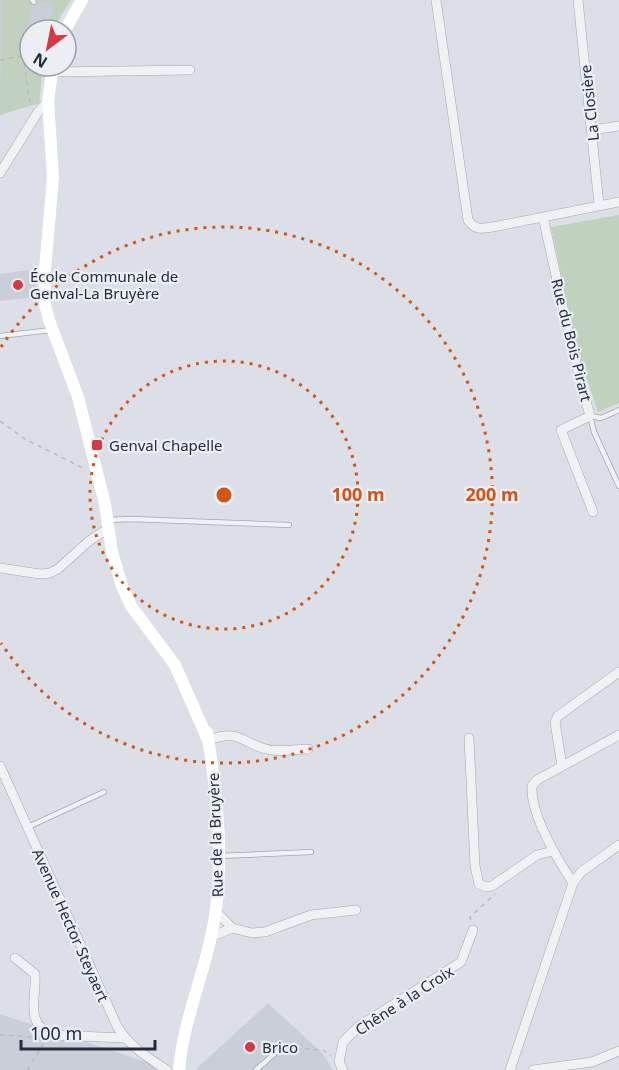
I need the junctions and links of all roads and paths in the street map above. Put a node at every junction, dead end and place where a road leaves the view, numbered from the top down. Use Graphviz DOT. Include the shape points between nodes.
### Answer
graph roads {
  1 [pos="82,0"];
  2 [pos="436,0"];
  3 [pos="578,0"];
  4 [pos="72,18"];
  5 [pos="0,60"];
  6 [pos="78,69"];
  7 [pos="190,70"];
  8 [pos="51,78"];
  9 [pos="48,101"];
  10 [pos="38,112"];
  11 [pos="619,126"];
  12 [pos="592,130"];
  13 [pos="0,173"];
  14 [pos="619,202"];
  15 [pos="599,205"];
  16 [pos="543,217"];
  17 [pos="53,330"];
  18 [pos="0,336"];
  19 [pos="619,410"];
  20 [pos="590,416"];
  21 [pos="0,421"];
  22 [pos="97,468"];
  23 [pos="619,486"];
  24 [pos="593,512"];
  25 [pos="108,524"];
  26 [pos="290,525"];
  27 [pos="0,568"];
  28 [pos="619,672"];
  29 [pos="619,735"];
  30 [pos="469,738"];
  31 [pos="208,740"];
  32 [pos="308,749"];
  33 [pos="0,766"];
  34 [pos="562,766"];
  35 [pos="104,792"];
  36 [pos="27,828"];
  37 [pos="619,845"];
  38 [pos="553,851"];
  39 [pos="311,852"];
  40 [pos="219,856"];
  41 [pos="573,883"];
  42 [pos="492,886"];
  43 [pos="216,910"];
  44 [pos="356,910"];
  45 [pos="232,928"];
  46 [pos="473,930"];
  47 [pos="211,937"];
  48 [pos="15,958"];
  49 [pos="0,1035"];
  50 [pos="48,1036"];
  51 [pos="124,1038"];
  52 [pos="281,1048"];
  53 [pos="619,1051"];
  54 [pos="341,1066"];
  55 [pos="27,1070"];
  56 [pos="167,1070"];
  57 [pos="179,1070"];
  58 [pos="256,1070"];
  59 [pos="510,1070"];
  60 [pos="532,1070"];
  1 -- 4 [label="main road"];
  2 -- 16 [label="street" via="468,220 478,229"];
  3 -- 12 [label="street, La Closière"];
  5 -- 10 [label="path" via="22,55 29,99"];
  6 -- 7 [label="street"];
  8 -- 9 [label="main road, Rue de la Bruyère"];
  9 -- 10 [label="street"];
  9 -- 17 [label="main road, Rue de la Bruyère" via="53,177 44,290"];
  10 -- 13 [label="street"];
  11 -- 12 [label="street"];
  12 -- 15 [label="street, La Closière"];
  14 -- 15 [label="street"];
  15 -- 16 [label="street"];
  16 -- 20 [label="street, Rue du Bois Pirart"];
  17 -- 18 [label="lane"];
  17 -- 22 [label="main road, Rue de la Bruyère" via="73,380"];
  19 -- 20 [label="lane" via="601,418"];
  20 -- 23 [label="lane"];
  20 -- 24 [label="street, Rue du Bois Pirart" via="561,430"];
  21 -- 22 [label="path" via="25,439 84,469"];
  22 -- 25 [label="main road, Rue de la Bruyère"];
  25 -- 26 [label="lane" via="131,519"];
  25 -- 27 [label="street" via="50,573"];
  25 -- 31 [label="main road, Rue de la Bruyère" via="136,600 172,647 186,673"];
  28 -- 34 [label="street" via="558,716 555,722"];
  29 -- 34 [label="street"];
  30 -- 42 [label="street" via="476,878 479,884"];
  31 -- 32 [label="street" via="237,735 267,750"];
  31 -- 40 [label="main road, Rue de la Bruyère"];
  33 -- 36 [label="street, Avenue Hector Steyaert"];
  34 -- 38 [label="street" via="532,786 534,805"];
  35 -- 36 [label="lane"];
  36 -- 51 [label="street, Avenue Hector Steyaert"];
  37 -- 41 [label="street" via="581,872"];
  38 -- 41 [label="street"];
  38 -- 42 [label="street" via="537,855"];
  39 -- 40 [label="lane"];
  40 -- 43 [label="main road, Rue de la Bruyère"];
  41 -- 59 [label="street"];
  42 -- 46 [label="path" via="495,895 470,917"];
  43 -- 45 [label="street"];
  43 -- 47 [label="main road, Rue de la Bruyère"];
  44 -- 45 [label="street" via="311,915 265,932"];
  45 -- 47 [label="street"];
  46 -- 54 [label="street, Chêne à la Croix" via="461,962 359,1026 344,1042"];
  47 -- 57 [label="main road, Rue de la Bruyère" via="185,1030"];
  48 -- 50 [label="street" via="35,974 35,1018"];
  49 -- 50 [label="path"];
  50 -- 51 [label="street"];
  50 -- 55 [label="path"];
  51 -- 56 [label="street, Avenue Hector Steyaert"];
  52 -- 54 [label="path" via="323,1050"];
  52 -- 58 [label="lane"];
  53 -- 60 [label="street" via="592,1062"];
}
